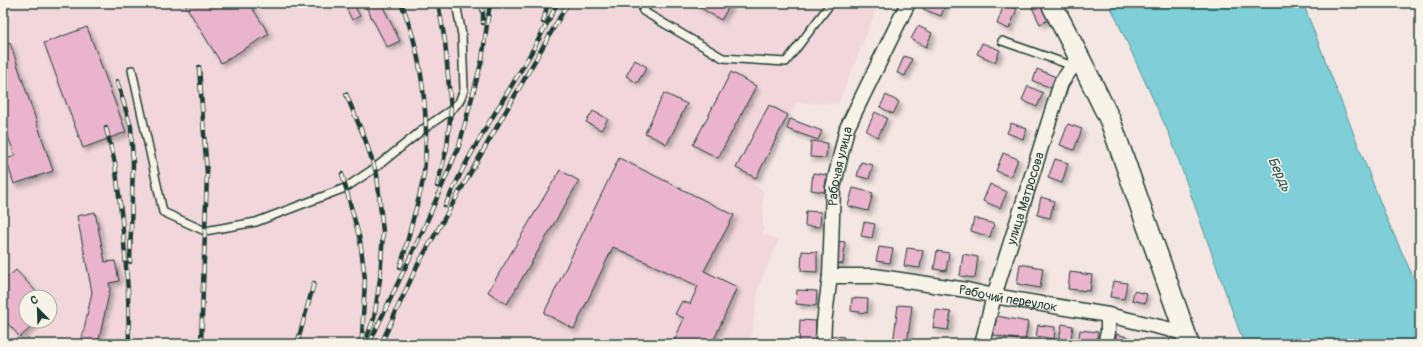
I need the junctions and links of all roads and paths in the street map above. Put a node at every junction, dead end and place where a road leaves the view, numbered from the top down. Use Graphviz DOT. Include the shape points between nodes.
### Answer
graph roads {
  1 [pos="456,3"];
  2 [pos="648,3"];
  3 [pos="831,3"];
  4 [pos="908,3"];
  5 [pos="1051,3"];
  6 [pos="1002,41"];
  7 [pos="1076,61"];
  8 [pos="132,70"];
  9 [pos="830,276"];
  10 [pos="994,296"];
  11 [pos="1108,314"];
  12 [pos="1187,338"];
  13 [pos="823,344"];
  14 [pos="982,344"];
  15 [pos="1105,344"];
  1 -- 8 [label="lane" via="462,35 464,90 459,102 375,168 345,188 256,222 205,231 163,212"];
  2 -- 3 [label="lane" via="643,11 722,58 786,62"];
  4 -- 9 [label="street, Рабочая улица" via="847,128 833,188"];
  5 -- 7 [label="street"];
  6 -- 7 [label="lane"];
  7 -- 10 [label="street, улица Матросова" via="1061,83"];
  7 -- 12 [label="street" via="1110,120"];
  9 -- 10 [label="street, Рабочий переулок" via="874,276"];
  9 -- 13 [label="street, Рабочая улица"];
  10 -- 11 [label="street, Рабочий переулок"];
  10 -- 14 [label="street, улица Матросова"];
  11 -- 12 [label="street, Рабочий переулок"];
  11 -- 15 [label="street"];
}
